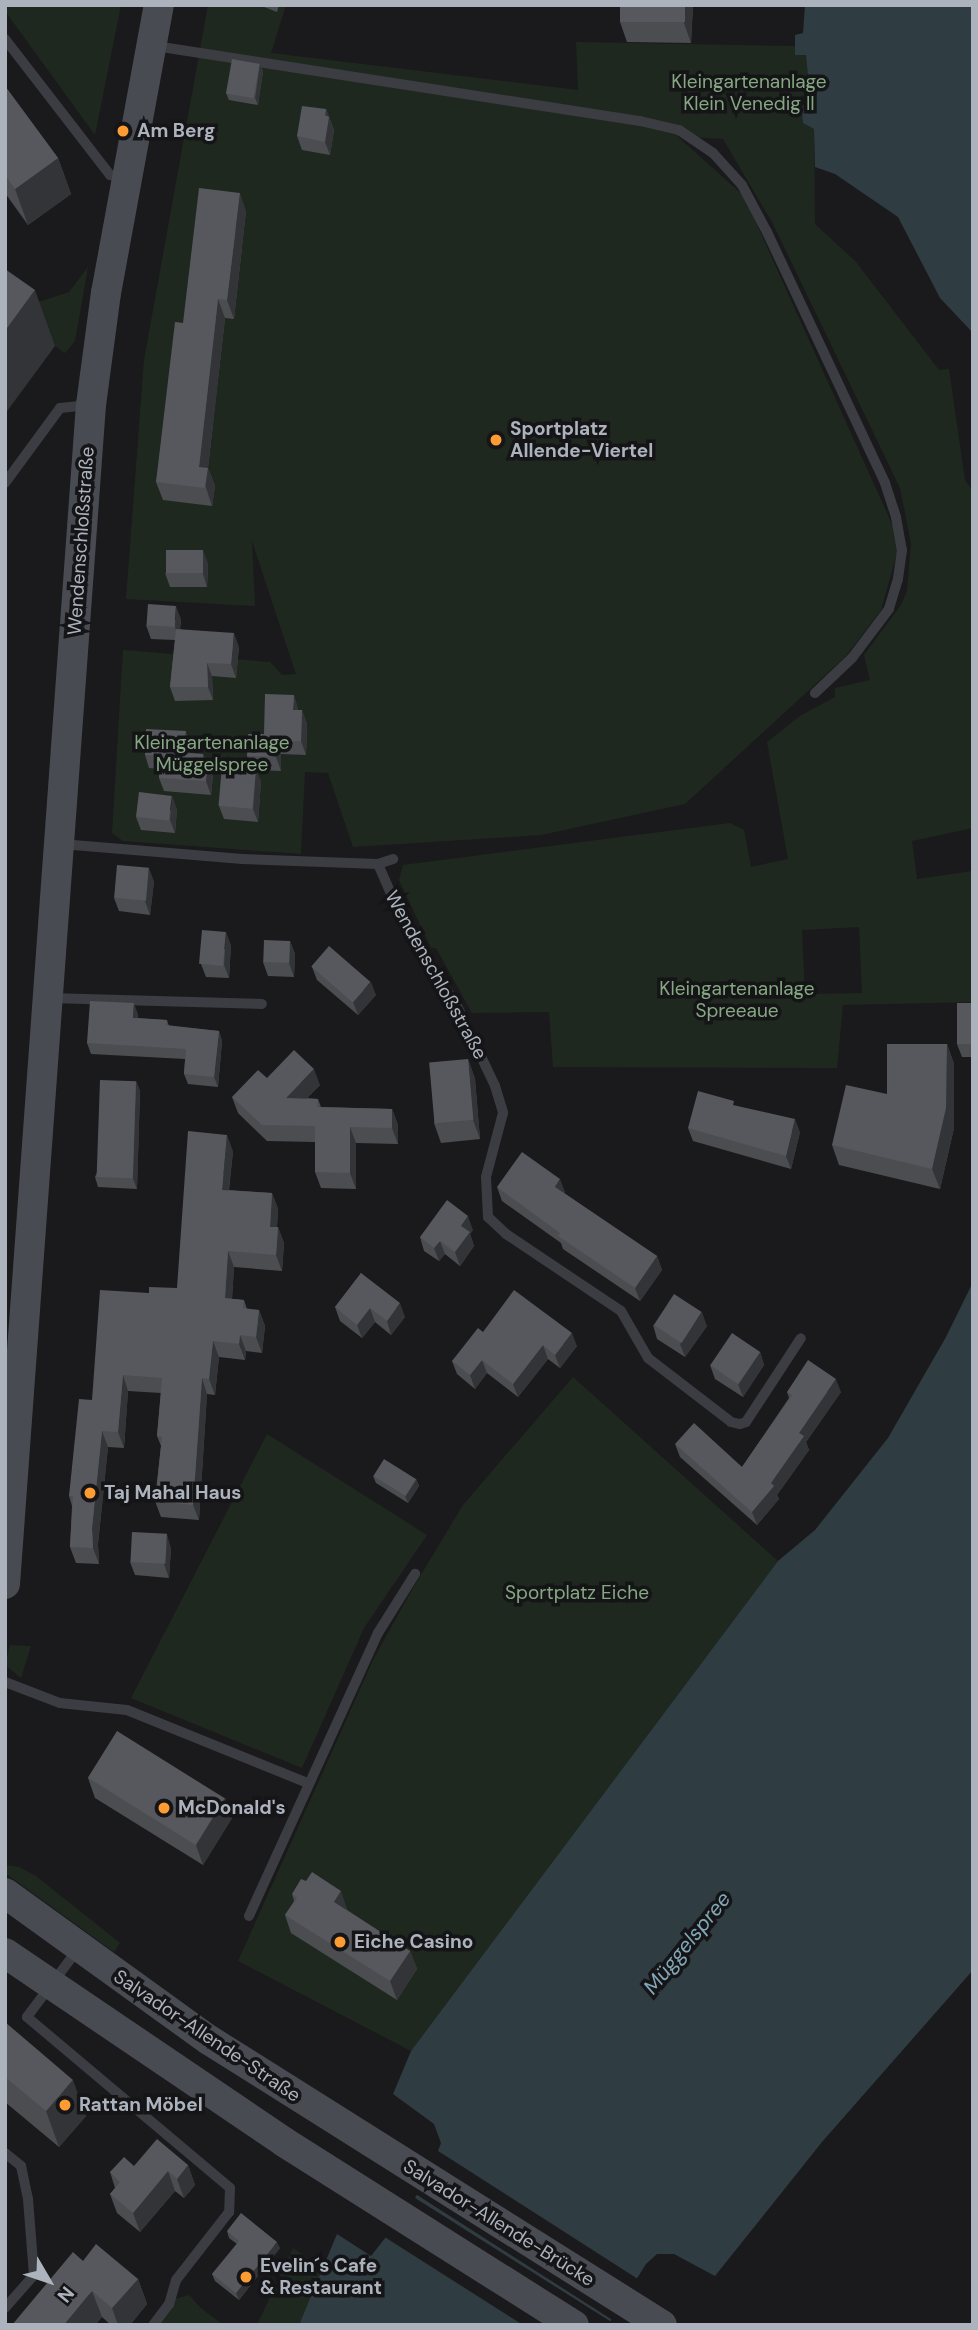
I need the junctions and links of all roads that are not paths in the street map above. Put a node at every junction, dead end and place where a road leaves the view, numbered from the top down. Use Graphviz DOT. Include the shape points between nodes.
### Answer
graph roads {
  1 [pos="159,5"];
  2 [pos="5,39"];
  3 [pos="152,46"];
  4 [pos="127,179"];
  5 [pos="91,405"];
  6 [pos="5,483"];
  7 [pos="815,693"];
  8 [pos="58,844"];
  9 [pos="393,859"];
  10 [pos="378,864"];
  11 [pos="49,998"];
  12 [pos="262,1004"];
  13 [pos="801,1338"];
  14 [pos="9,1479"];
  15 [pos="415,1574"];
  16 [pos="5,1584"];
  17 [pos="5,1682"];
  18 [pos="308,1783"];
  19 [pos="5,1893"];
  20 [pos="249,1916"];
  21 [pos="79,1948"];
  22 [pos="5,1953"];
  23 [pos="51,1986"];
  24 [pos="337,2121"];
  25 [pos="5,2153"];
  26 [pos="5,2308"];
  27 [pos="153,2325"];
  28 [pos="574,2325"];
  29 [pos="662,2325"];
  1 -- 3 [label="street, Wendenschloßstraße"];
  2 -- 4 [label="lane" via="110,175"];
  3 -- 4 [label="street, Wendenschloßstraße"];
  3 -- 7 [label="lane" via="640,121 679,130 713,153 742,185 767,232 885,483 896,517 902,550 889,609 852,657"];
  4 -- 5 [label="street, Wendenschloßstraße"];
  5 -- 6 [label="lane" via="60,408"];
  5 -- 8 [label="street, Wendenschloßstraße"];
  8 -- 10 [label="lane"];
  8 -- 11 [label="street, Wendenschloßstraße"];
  9 -- 10 [label="lane"];
  10 -- 13 [label="lane, Wendenschloßstraße" via="402,919 458,1008 495,1086 503,1113 486,1177 488,1217 621,1311 648,1358 731,1422 746,1422"];
  11 -- 12 [label="lane"];
  11 -- 14 [label="street, Wendenschloßstraße"];
  14 -- 16 [label="street, Wendenschloßstraße"];
  15 -- 18 [label="lane" via="378,1633"];
  17 -- 18 [label="lane" via="60,1703 127,1710"];
  18 -- 20 [label="lane"];
  19 -- 21 [label="street, Salvador-Allende-Straße"];
  21 -- 23 [label="lane"];
  21 -- 24 [label="street, Salvador-Allende-Straße" via="209,2040"];
  22 -- 23 [label="street"];
  23 -- 27 [label="lane" via="27,2017 229,2188 229,2212 176,2280 169,2304"];
  23 -- 28 [label="street" via="312,2160"];
  24 -- 29 [label="street, Salvador-Allende-Brücke"];
  25 -- 26 [label="lane" via="21,2166 34,2275"];
}
